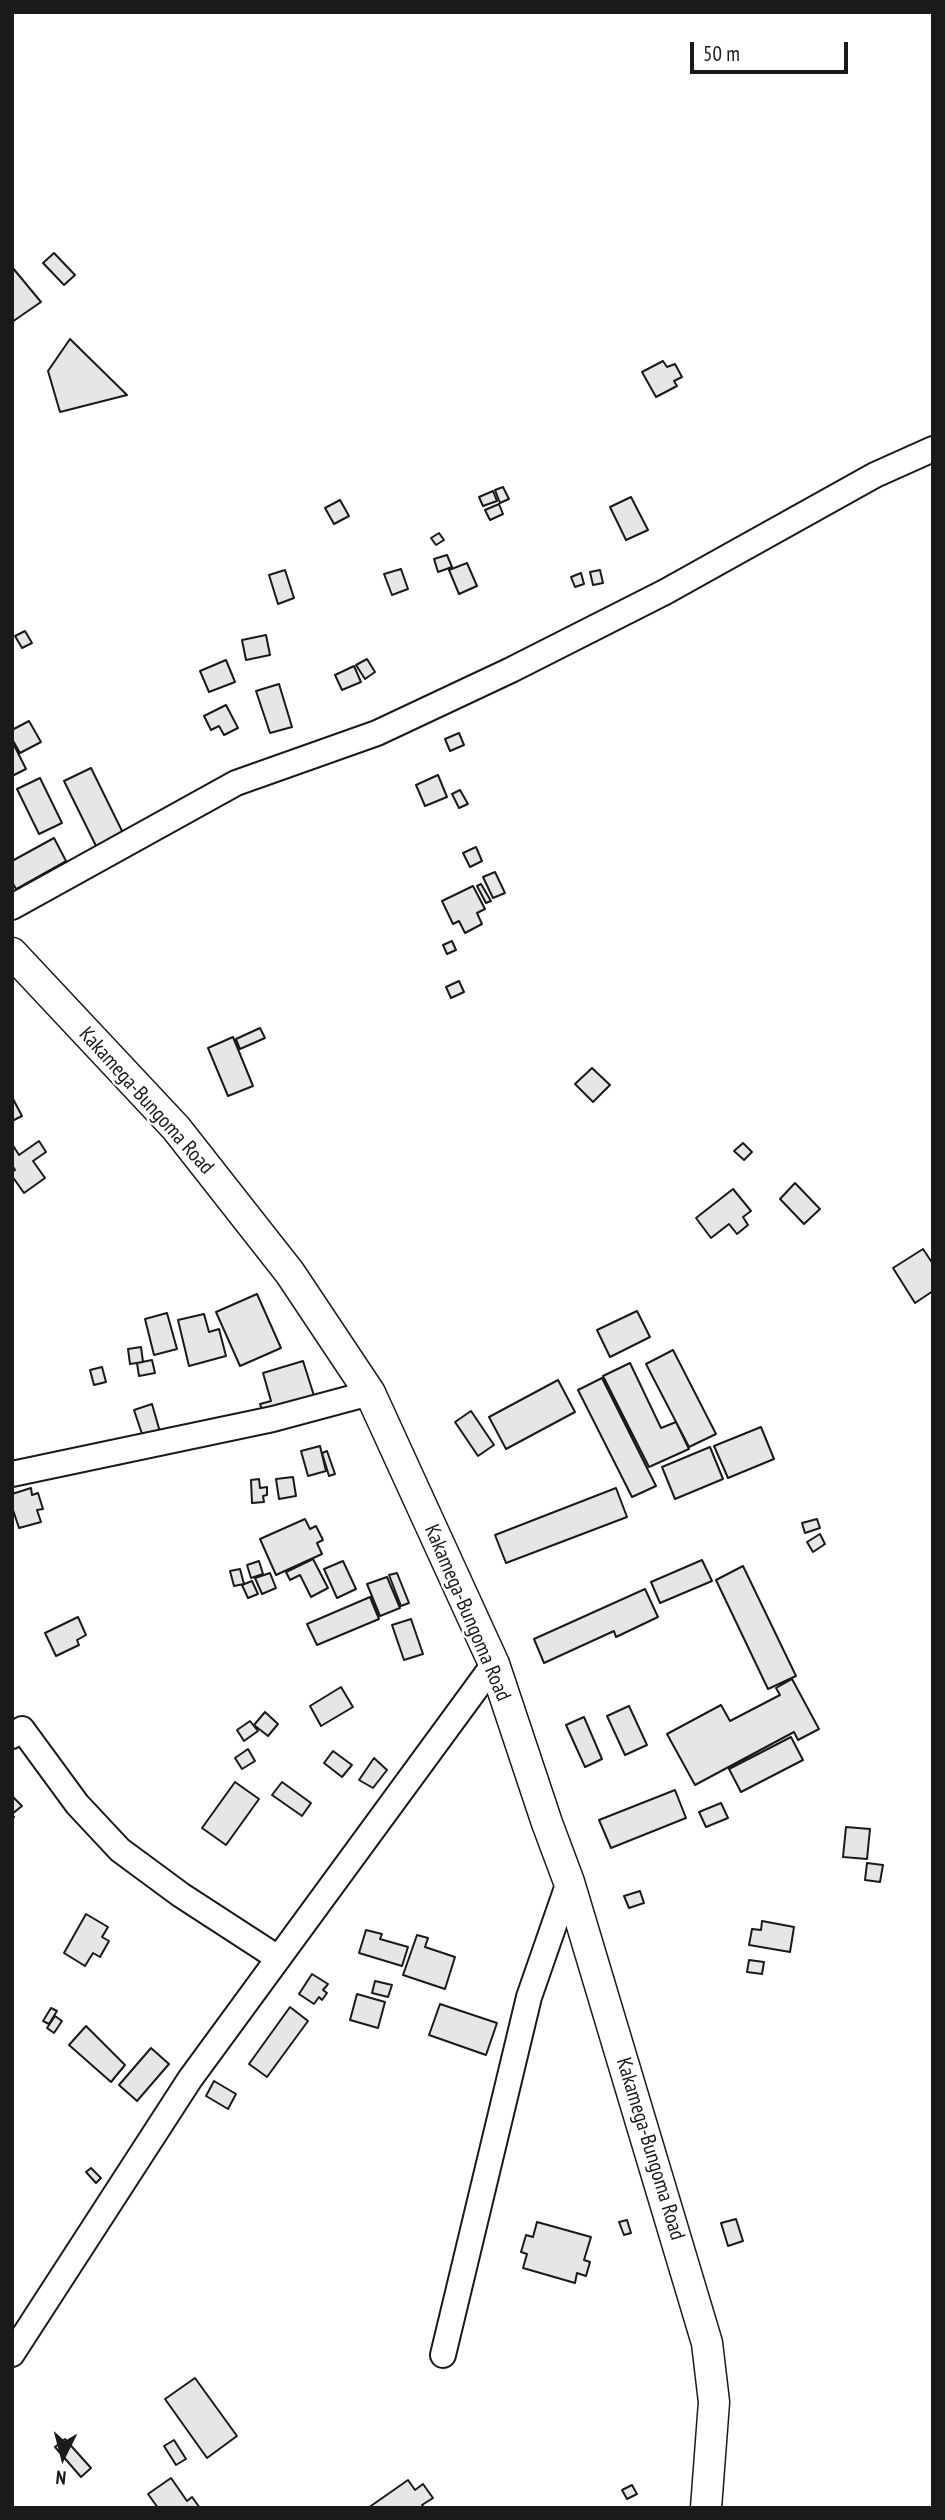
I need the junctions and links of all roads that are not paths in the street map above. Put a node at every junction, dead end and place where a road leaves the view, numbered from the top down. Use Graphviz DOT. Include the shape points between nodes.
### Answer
graph roads {
  1 [pos="933,449"];
  2 [pos="12,907"];
  3 [pos="12,953"];
  4 [pos="370,1393"];
  5 [pos="12,1474"];
  6 [pos="494,1664"];
  7 [pos="12,1736"];
  8 [pos="569,1882"];
  9 [pos="278,1958"];
  10 [pos="12,2354"];
  11 [pos="443,2355"];
  12 [pos="706,2508"];
  1 -- 2 [label="street" via="875,475 665,592 511,670 376,733 236,783"];
  3 -- 4 [label="main road, Kakamega-Bungoma Road" via="176,1128 290,1273"];
  4 -- 5 [label="street" via="273,1419"];
  4 -- 6 [label="main road, Kakamega-Bungoma Road"];
  6 -- 8 [label="main road, Kakamega-Bungoma Road"];
  6 -- 9 [label="street"];
  7 -- 9 [label="street" via="22,1729 78,1804 120,1850"];
  8 -- 11 [label="street" via="529,1997"];
  8 -- 12 [label="main road, Kakamega-Bungoma Road" via="707,2343 713,2402"];
  9 -- 10 [label="street" via="190,2078"];
}
